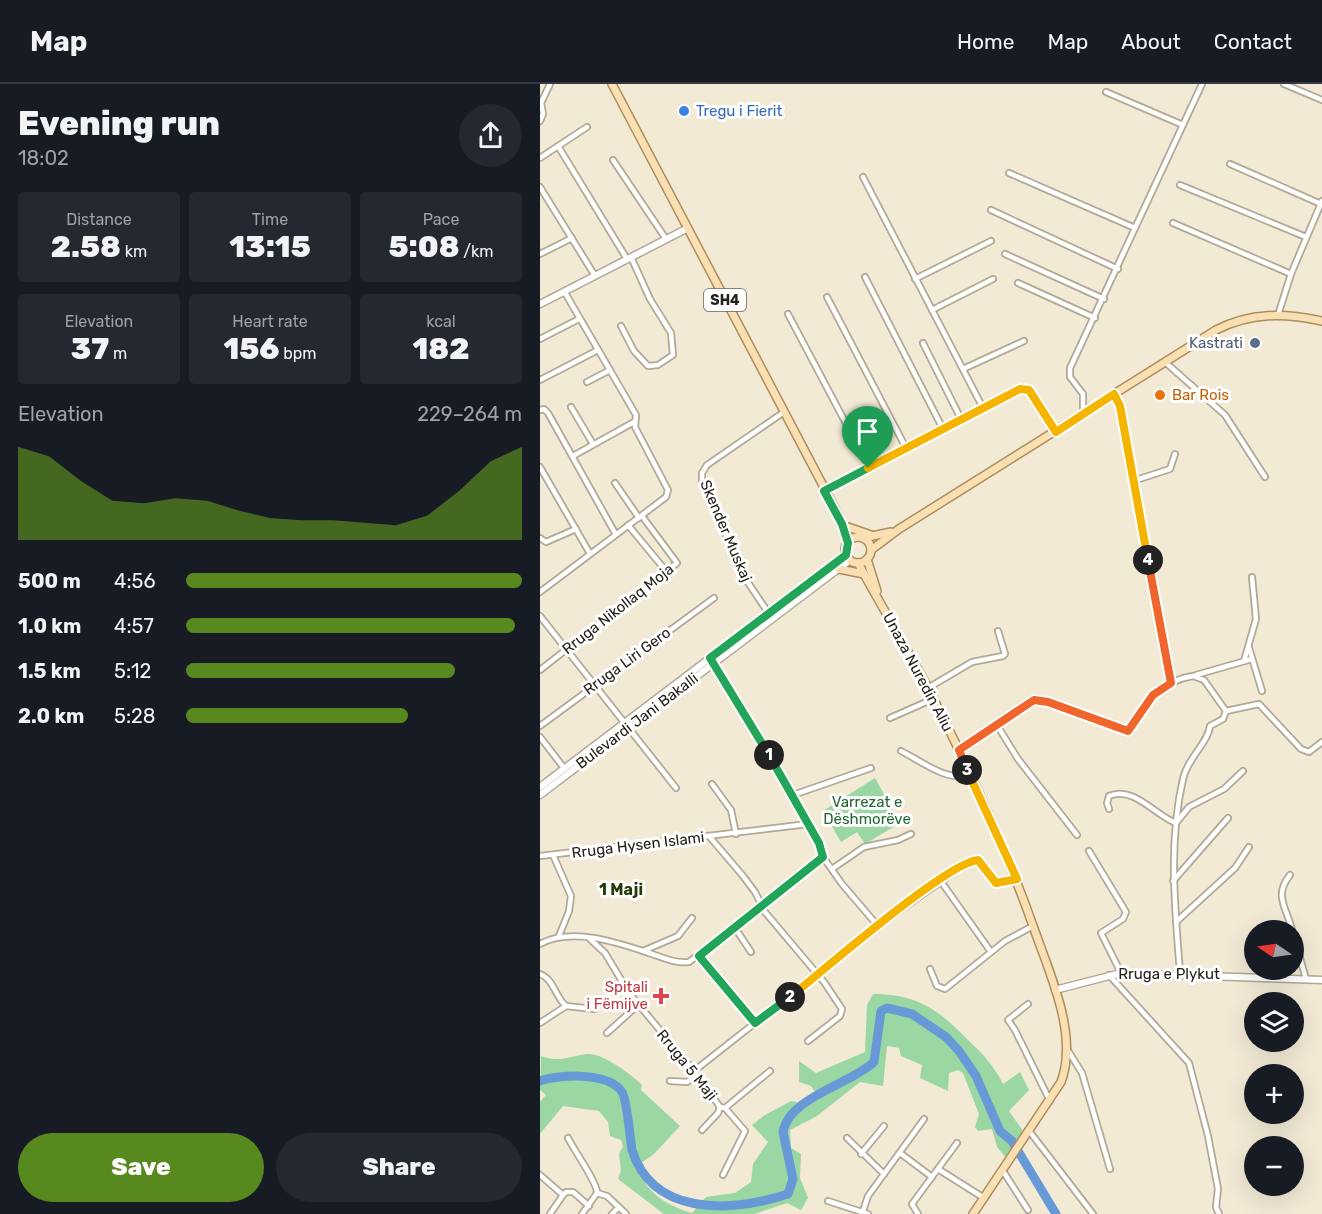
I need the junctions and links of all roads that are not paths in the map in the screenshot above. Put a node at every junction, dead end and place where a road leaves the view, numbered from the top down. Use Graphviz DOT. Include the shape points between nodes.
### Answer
graph roads {
  1 [pos="550,84"];
  2 [pos="612,84"];
  3 [pos="1202,84"];
  4 [pos="1284,84"];
  5 [pos="1106,92"];
  6 [pos="1322,100"];
  7 [pos="540,121"];
  8 [pos="1183,125"];
  9 [pos="587,127"];
  10 [pos="558,146"];
  11 [pos="540,158"];
  12 [pos="614,160"];
  13 [pos="1230,164"];
  14 [pos="1009,174"];
  15 [pos="863,177"];
  16 [pos="1180,185"];
  17 [pos="540,187"];
  18 [pos="1321,203"];
  19 [pos="991,210"];
  20 [pos="1173,223"];
  21 [pos="688,228"];
  22 [pos="1135,228"];
  23 [pos="1306,237"];
  24 [pos="572,238"];
  25 [pos="666,239"];
  26 [pos="991,241"];
  27 [pos="540,254"];
  28 [pos="1005,254"];
  29 [pos="629,258"];
  30 [pos="1118,268"];
  31 [pos="1291,274"];
  32 [pos="595,276"];
  33 [pos="865,277"];
  34 [pos="915,279"];
  35 [pos="993,279"];
  36 [pos="1018,283"];
  37 [pos="564,291"];
  38 [pos="827,297"];
  39 [pos="1104,299"];
  40 [pos="540,304"];
  41 [pos="932,310"];
  42 [pos="788,315"];
  43 [pos="1278,315"];
  44 [pos="1095,318"];
  45 [pos="579,319"];
  46 [pos="1322,321"];
  47 [pos="621,326"];
  48 [pos="540,339"];
  49 [pos="1024,341"];
  50 [pos="923,343"];
  51 [pos="598,350"];
  52 [pos="1165,362"];
  53 [pos="963,369"];
  54 [pos="610,370"];
  55 [pos="540,380"];
  56 [pos="587,382"];
  57 [pos="1114,394"];
  58 [pos="571,407"];
  59 [pos="983,408"];
  60 [pos="540,410"];
  61 [pos="784,412"];
  62 [pos="1083,414"];
  63 [pos="962,419"];
  64 [pos="634,422"];
  65 [pos="943,429"];
  66 [pos="1056,432"];
  67 [pos="593,444"];
  68 [pos="906,448"];
  69 [pos="1175,454"];
  70 [pos="573,456"];
  71 [pos="540,467"];
  72 [pos="868,468"];
  73 [pos="1265,477"];
  74 [pos="1133,481"];
  75 [pos="615,483"];
  76 [pos="824,491"];
  77 [pos="839,516"];
  78 [pos="641,517"];
  79 [pos="628,525"];
  80 [pos="848,527"];
  81 [pos="576,529"];
  82 [pos="899,529"];
  83 [pos="615,533"];
  84 [pos="877,536"];
  85 [pos="540,538"];
  86 [pos="861,538"];
  87 [pos="848,543"];
  88 [pos="871,550"];
  89 [pos="589,552"];
  90 [pos="851,560"];
  91 [pos="867,560"];
  92 [pos="839,568"];
  93 [pos="666,571"];
  94 [pos="864,574"];
  95 [pos="1252,577"];
  96 [pos="540,592"];
  97 [pos="714,598"];
  98 [pos="881,602"];
  99 [pos="768,614"];
  100 [pos="540,616"];
  101 [pos="998,631"];
  102 [pos="1249,646"];
  103 [pos="566,649"];
  104 [pos="1252,659"];
  105 [pos="711,661"];
  106 [pos="1244,662"];
  107 [pos="540,670"];
  108 [pos="1193,676"];
  109 [pos="1171,683"];
  110 [pos="595,684"];
  111 [pos="928,688"];
  112 [pos="1262,691"];
  113 [pos="933,699"];
  114 [pos="1227,711"];
  115 [pos="890,718"];
  116 [pos="628,724"];
  117 [pos="997,724"];
  118 [pos="540,726"];
  119 [pos="540,737"];
  120 [pos="1322,742"];
  121 [pos="959,750"];
  122 [pos="901,751"];
  123 [pos="564,768"];
  124 [pos="871,768"];
  125 [pos="1243,771"];
  126 [pos="969,775"];
  127 [pos="712,784"];
  128 [pos="540,787"];
  129 [pos="676,788"];
  130 [pos="540,795"];
  131 [pos="793,795"];
  132 [pos="1109,809"];
  133 [pos="1228,818"];
  134 [pos="1176,823"];
  135 [pos="808,824"];
  136 [pos="736,834"];
  137 [pos="910,834"];
  138 [pos="1077,835"];
  139 [pos="709,836"];
  140 [pos="1249,847"];
  141 [pos="1089,850"];
  142 [pos="553,855"];
  143 [pos="540,856"];
  144 [pos="823,857"];
  145 [pos="832,869"];
  146 [pos="1290,875"];
  147 [pos="1017,879"];
  148 [pos="940,880"];
  149 [pos="1173,880"];
  150 [pos="762,906"];
  151 [pos="692,918"];
  152 [pos="1289,920"];
  153 [pos="1176,922"];
  154 [pos="878,926"];
  155 [pos="1034,926"];
  156 [pos="735,928"];
  157 [pos="559,936"];
  158 [pos="590,939"];
  159 [pos="540,944"];
  160 [pos="643,951"];
  161 [pos="751,952"];
  162 [pos="991,952"];
  163 [pos="699,956"];
  164 [pos="930,969"];
  165 [pos="1304,972"];
  166 [pos="1121,973"];
  167 [pos="1180,973"];
  168 [pos="540,974"];
  169 [pos="818,975"];
  170 [pos="1109,975"];
  171 [pos="1306,979"];
  172 [pos="1322,980"];
  173 [pos="1055,990"];
  174 [pos="1028,1004"];
  175 [pos="638,1005"];
  176 [pos="566,1006"];
  177 [pos="594,1009"];
  178 [pos="540,1023"];
  179 [pos="755,1023"];
  180 [pos="607,1033"];
  181 [pos="808,1041"];
  182 [pos="1066,1047"];
  183 [pos="770,1071"];
  184 [pos="696,1074"];
  185 [pos="670,1081"];
  186 [pos="1050,1101"];
  187 [pos="723,1107"];
  188 [pos="924,1119"];
  189 [pos="884,1126"];
  190 [pos="702,1130"];
  191 [pos="1028,1134"];
  192 [pos="568,1138"];
  193 [pos="847,1138"];
  194 [pos="957,1143"];
  195 [pos="900,1153"];
  196 [pos="861,1154"];
  197 [pos="938,1169"];
  198 [pos="1110,1169"];
  199 [pos="1003,1171"];
  200 [pos="884,1174"];
  201 [pos="540,1175"];
  202 [pos="723,1175"];
  203 [pos="932,1176"];
  204 [pos="597,1193"];
  205 [pos="563,1195"];
  206 [pos="984,1198"];
  207 [pos="828,1201"];
  208 [pos="589,1206"];
  209 [pos="619,1207"];
  210 [pos="1028,1210"];
  211 [pos="865,1212"];
  212 [pos="550,1214"];
  213 [pos="582,1214"];
  214 [pos="612,1214"];
  215 [pos="626,1214"];
  216 [pos="918,1214"];
  217 [pos="973,1214"];
  218 [pos="1093,1214"];
  219 [pos="1219,1214"];
  1 -- 7 [label="street" via="541,103"];
  2 -- 21 [label="main road, SH4"];
  3 -- 8 [label="street"];
  4 -- 6 [label="street"];
  5 -- 8 [label="street"];
  8 -- 22 [label="street"];
  9 -- 10 [label="street"];
  10 -- 11 [label="street"];
  10 -- 29 [label="street"];
  12 -- 25 [label="street"];
  13 -- 18 [label="street"];
  14 -- 22 [label="street"];
  15 -- 34 [label="street"];
  16 -- 23 [label="street"];
  17 -- 24 [label="street"];
  18 -- 23 [label="street"];
  19 -- 30 [label="street"];
  20 -- 31 [label="street"];
  21 -- 25 [label="main road"];
  21 -- 61 [label="main road, SH4"];
  22 -- 30 [label="street"];
  23 -- 31 [label="street"];
  24 -- 27 [label="street"];
  24 -- 32 [label="street"];
  25 -- 29 [label="main road"];
  26 -- 34 [label="street"];
  28 -- 39 [label="street"];
  29 -- 32 [label="main road"];
  29 -- 47 [label="street" via="671,333 673,355 658,365 648,366 634,351"];
  30 -- 39 [label="street"];
  31 -- 43 [label="street"];
  32 -- 37 [label="main road"];
  33 -- 65 [label="street"];
  34 -- 41 [label="street"];
  35 -- 41 [label="street"];
  36 -- 44 [label="street"];
  37 -- 40 [label="main road"];
  37 -- 45 [label="street"];
  38 -- 68 [label="street"];
  39 -- 44 [label="street"];
  41 -- 53 [label="street"];
  42 -- 72 [label="street"];
  43 -- 46 [label="main road"];
  43 -- 52 [label="main road" via="1250,316 1232,322"];
  44 -- 62 [label="street" via="1069,373 1083,394"];
  45 -- 48 [label="street"];
  45 -- 51 [label="street"];
  49 -- 53 [label="street"];
  50 -- 63 [label="street"];
  51 -- 54 [label="street"];
  51 -- 55 [label="street"];
  52 -- 57 [label="main road"];
  52 -- 73 [label="street" via="1225,415"];
  53 -- 59 [label="street"];
  54 -- 56 [label="street"];
  54 -- 64 [label="street" via="636,415"];
  57 -- 62 [label="main road"];
  57 -- 74 [label="street" via="1120,406"];
  58 -- 67 [label="street"];
  59 -- 63 [label="street"];
  59 -- 66 [label="street" via="1026,388"];
  60 -- 70 [label="street" via="548,413"];
  61 -- 76 [label="main road, SH4"];
  61 -- 99 [label="street, Skender Muskaj" via="707,465 701,477 745,578"];
  62 -- 66 [label="main road"];
  63 -- 65 [label="street"];
  64 -- 67 [label="street"];
  64 -- 78 [label="street" via="668,490 666,497"];
  65 -- 68 [label="street"];
  66 -- 82 [label="main road"];
  67 -- 70 [label="street"];
  68 -- 72 [label="street"];
  69 -- 74 [label="street" via="1170,469"];
  70 -- 83 [label="street"];
  71 -- 81 [label="street"];
  72 -- 76 [label="street"];
  74 -- 109 [label="street"];
  75 -- 78 [label="street"];
  76 -- 77 [label="main road, SH4"];
  77 -- 80 [label="main road, SH4"];
  77 -- 87 [label="main road, SH4"];
  78 -- 79 [label="street"];
  78 -- 93 [label="street, Rruga Nikollaq Moja" via="678,563"];
  79 -- 83 [label="street"];
  79 -- 93 [label="street"];
  80 -- 84 [label="main road"];
  80 -- 86 [label="main road, SH4"];
  81 -- 85 [label="street" via="546,542"];
  81 -- 89 [label="street"];
  82 -- 84 [label="main road"];
  82 -- 88 [label="main road"];
  83 -- 89 [label="street"];
  84 -- 86 [label="main road"];
  86 -- 87 [label="main road"];
  86 -- 88 [label="main road, SH4"];
  87 -- 90 [label="main road, SH4"];
  88 -- 91 [label="main road"];
  89 -- 96 [label="street"];
  90 -- 91 [label="main road"];
  90 -- 92 [label="main road, Bulevardi Jani Bakalli"];
  90 -- 94 [label="main road, Unaza Nuredin Aliu"];
  90 -- 99 [label="main road, Bulevardi Jani Bakalli"];
  91 -- 98 [label="main road, Unaza Nuredin Aliu"];
  92 -- 94 [label="main road"];
  92 -- 105 [label="main road, Bulevardi Jani Bakalli"];
  93 -- 103 [label="street, Rruga Nikollaq Moja"];
  94 -- 98 [label="main road, Unaza Nuredin Aliu"];
  95 -- 102 [label="street" via="1256,619"];
  97 -- 110 [label="street, Rruga Liri Gero"];
  98 -- 111 [label="main road, Unaza Nuredin Aliu"];
  99 -- 105 [label="main road, Bulevardi Jani Bakalli"];
  100 -- 103 [label="street"];
  101 -- 111 [label="street" via="1003,656 963,666"];
  102 -- 104 [label="street"];
  102 -- 106 [label="street"];
  103 -- 107 [label="street, Rruga Nikollaq Moja"];
  103 -- 110 [label="street"];
  104 -- 106 [label="street"];
  104 -- 112 [label="street"];
  105 -- 116 [label="main road, Bulevardi Jani Bakalli"];
  105 -- 131 [label="street"];
  106 -- 108 [label="street"];
  108 -- 109 [label="street"];
  108 -- 114 [label="street" via="1204,681"];
  109 -- 117 [label="street" via="1153,695 1130,731 1040,699"];
  110 -- 116 [label="street"];
  110 -- 118 [label="street, Rruga Liri Gero"];
  111 -- 113 [label="main road, Unaza Nuredin Aliu"];
  113 -- 115 [label="street"];
  113 -- 121 [label="main road, Unaza Nuredin Aliu"];
  114 -- 120 [label="street" via="1259,704 1301,749 1309,752"];
  114 -- 134 [label="street" via="1223,719 1210,726 1186,767"];
  116 -- 123 [label="main road, Bulevardi Jani Bakalli"];
  116 -- 129 [label="street"];
  116 -- 130 [label="main road, Bulevardi Jani Bakalli"];
  117 -- 121 [label="street"];
  117 -- 138 [label="street" via="1018,759"];
  119 -- 123 [label="street"];
  121 -- 126 [label="main road, Unaza Nuredin Aliu"];
  122 -- 126 [label="street" via="948,774"];
  123 -- 128 [label="main road, Bulevardi Jani Bakalli"];
  124 -- 131 [label="street"];
  125 -- 134 [label="street" via="1224,789 1189,807"];
  126 -- 147 [label="main road, Unaza Nuredin Aliu"];
  127 -- 136 [label="street" via="731,810"];
  131 -- 135 [label="street"];
  132 -- 134 [label="street" via="1109,796 1123,795 1143,802"];
  133 -- 149 [label="street"];
  134 -- 149 [label="street"];
  135 -- 136 [label="street, Rruga Hysen Islami"];
  135 -- 144 [label="street"];
  136 -- 139 [label="street, Rruga Hysen Islami"];
  137 -- 145 [label="street" via="858,850"];
  139 -- 142 [label="street, Rruga Hysen Islami"];
  139 -- 150 [label="street"];
  140 -- 153 [label="street" via="1235,867"];
  141 -- 166 [label="street" via="1126,912 1101,933"];
  142 -- 143 [label="street, Rruga Hysen Islami"];
  142 -- 157 [label="street" via="571,897"];
  144 -- 145 [label="street"];
  144 -- 150 [label="street"];
  145 -- 154 [label="street"];
  146 -- 152 [label="street" via="1282,884 1280,899"];
  147 -- 148 [label="street" via="996,883 976,860"];
  147 -- 155 [label="main road, Unaza Nuredin Aliu"];
  148 -- 154 [label="street"];
  148 -- 162 [label="street"];
  149 -- 153 [label="street"];
  150 -- 156 [label="street"];
  150 -- 169 [label="street"];
  151 -- 160 [label="street" via="678,936"];
  153 -- 167 [label="street"];
  154 -- 169 [label="street"];
  155 -- 162 [label="street"];
  155 -- 173 [label="main road, Unaza Nuredin Aliu"];
  156 -- 161 [label="street"];
  156 -- 163 [label="street"];
  157 -- 158 [label="street"];
  157 -- 159 [label="street"];
  158 -- 160 [label="street"];
  158 -- 175 [label="street, Rruga 5 Maji" via="609,958"];
  160 -- 163 [label="street" via="684,963"];
  162 -- 164 [label="street" via="945,989 937,986"];
  163 -- 179 [label="street"];
  165 -- 171 [label="street"];
  166 -- 167 [label="main road, Rruga e Plykut"];
  166 -- 170 [label="main road, Rruga e Plykut"];
  167 -- 171 [label="main road, Rruga e Plykut"];
  168 -- 176 [label="street" via="547,977"];
  169 -- 179 [label="street"];
  169 -- 181 [label="street" via="842,1013"];
  170 -- 173 [label="main road, Rruga e Plykut"];
  170 -- 219 [label="street" via="1189,1063 1206,1126"];
  171 -- 172 [label="main road, Rruga e Plykut"];
  173 -- 182 [label="main road, Unaza Nuredin Aliu"];
  174 -- 186 [label="street" via="1008,1020"];
  175 -- 180 [label="street"];
  175 -- 184 [label="street, Rruga 5 Maji"];
  176 -- 177 [label="street"];
  176 -- 178 [label="street"];
  179 -- 184 [label="street"];
  182 -- 186 [label="main road, Unaza Nuredin Aliu" via="1064,1075"];
  182 -- 198 [label="street" via="1082,1073"];
  183 -- 187 [label="street"];
  184 -- 185 [label="street" via="687,1082"];
  184 -- 187 [label="street, Rruga 5 Maji"];
  186 -- 191 [label="main road, Unaza Nuredin Aliu"];
  187 -- 190 [label="street, Rruga 5 Maji"];
  187 -- 202 [label="street, Rruga 5 Maji" via="746,1133"];
  188 -- 195 [label="street"];
  189 -- 196 [label="street"];
  191 -- 199 [label="main road, Unaza Nuredin Aliu"];
  191 -- 218 [label="street"];
  192 -- 204 [label="street" via="597,1184"];
  193 -- 196 [label="street"];
  194 -- 197 [label="street"];
  195 -- 200 [label="street"];
  195 -- 203 [label="street"];
  196 -- 200 [label="street"];
  197 -- 203 [label="street"];
  197 -- 206 [label="street"];
  199 -- 206 [label="main road, Unaza Nuredin Aliu"];
  199 -- 210 [label="street"];
  200 -- 211 [label="street" via="868,1197"];
  201 -- 205 [label="street"];
  203 -- 216 [label="street" via="912,1204"];
  204 -- 208 [label="street"];
  204 -- 209 [label="street"];
  205 -- 208 [label="street" via="570,1191"];
  205 -- 212 [label="street"];
  206 -- 217 [label="main road, Unaza Nuredin Aliu"];
  207 -- 211 [label="street"];
  208 -- 213 [label="street"];
  209 -- 214 [label="street"];
  209 -- 215 [label="street"];
}
